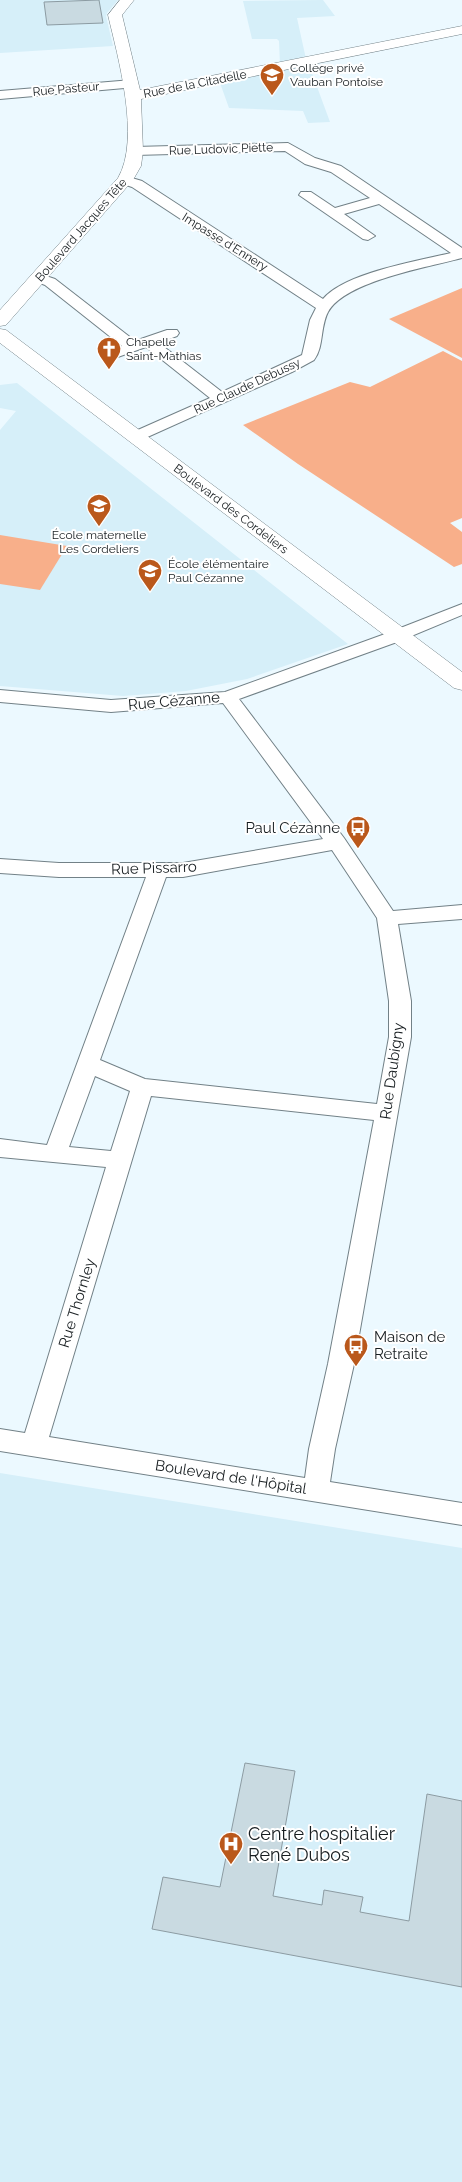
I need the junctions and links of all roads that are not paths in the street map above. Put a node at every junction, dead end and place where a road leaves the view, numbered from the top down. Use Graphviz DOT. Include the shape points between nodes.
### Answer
graph roads {
  1 [pos="128,0"];
  2 [pos="462,30"];
  3 [pos="133,90"];
  4 [pos="0,95"];
  5 [pos="135,152"];
  6 [pos="125,180"];
  7 [pos="306,195"];
  8 [pos="382,199"];
  9 [pos="333,213"];
  10 [pos="368,236"];
  11 [pos="462,254"];
  12 [pos="40,278"];
  13 [pos="323,306"];
  14 [pos="0,321"];
  15 [pos="172,333"];
  16 [pos="0,334"];
  17 [pos="148,342"];
  18 [pos="133,347"];
  19 [pos="110,355"];
  20 [pos="221,399"];
  21 [pos="136,436"];
  22 [pos="462,609"];
  23 [pos="398,635"];
  24 [pos="462,683"];
  25 [pos="0,696"];
  26 [pos="228,697"];
  27 [pos="337,844"];
  28 [pos="0,866"];
  29 [pos="157,870"];
  30 [pos="462,912"];
  31 [pos="386,918"];
  32 [pos="88,1064"];
  33 [pos="142,1087"];
  34 [pos="386,1113"];
  35 [pos="0,1148"];
  36 [pos="55,1154"];
  37 [pos="121,1160"];
  38 [pos="0,1440"];
  39 [pos="34,1445"];
  40 [pos="316,1490"];
  41 [pos="462,1514"];
  1 -- 3 [label="street, Boulevard Jacques Tête" via="115,15"];
  2 -- 3 [label="street, Rue de la Citadelle"];
  3 -- 4 [label="street, Rue Pasteur"];
  3 -- 5 [label="street, Boulevard Jacques Tête"];
  5 -- 6 [label="street, Boulevard Jacques Tête" via="133,166"];
  5 -- 8 [label="street, Rue Ludovic Piette" via="288,147 310,161 336,169"];
  6 -- 12 [label="street, Boulevard Jacques Tête"];
  6 -- 13 [label="street, Impasse d'Ennery" via="137,184 194,224 226,240"];
  7 -- 9 [label="street"];
  8 -- 9 [label="street"];
  8 -- 11 [label="street, Rue Ludovic Piette"];
  9 -- 10 [label="street"];
  11 -- 13 [label="street" via="360,281 334,294"];
  12 -- 14 [label="street, Boulevard Jacques Tête"];
  12 -- 18 [label="street" via="50,282"];
  13 -- 20 [label="street, Rue Claude Debussy" via="308,357"];
  15 -- 17 [label="street"];
  16 -- 21 [label="street, Boulevard des Cordeliers"];
  17 -- 18 [label="street"];
  17 -- 20 [label="street"];
  18 -- 19 [label="street"];
  20 -- 21 [label="street, Rue Claude Debussy"];
  21 -- 23 [label="street, Boulevard des Cordeliers"];
  22 -- 23 [label="street, Rue Cézanne"];
  23 -- 24 [label="street, Boulevard des Cordeliers"];
  23 -- 26 [label="street, Rue Cézanne"];
  25 -- 26 [label="street, Rue Cézanne" via="110,706"];
  26 -- 27 [label="street, Rue Daubigny"];
  27 -- 29 [label="street, Rue Pissarro" via="182,870"];
  27 -- 31 [label="street, Rue Daubigny"];
  28 -- 29 [label="street, Rue Pissarro"];
  29 -- 32 [label="street"];
  30 -- 31 [label="street"];
  31 -- 34 [label="street, Rue Daubigny" via="400,1001 400,1037"];
  32 -- 33 [label="street"];
  32 -- 36 [label="street"];
  33 -- 34 [label="street"];
  33 -- 37 [label="street, Rue Thornley"];
  34 -- 40 [label="street, Rue Daubigny"];
  35 -- 36 [label="street"];
  36 -- 37 [label="street"];
  37 -- 39 [label="street, Rue Thornley"];
  38 -- 39 [label="street, Boulevard de l'Hôpital"];
  39 -- 40 [label="street, Boulevard de l'Hôpital"];
  40 -- 41 [label="street, Boulevard de l'Hôpital"];
}
